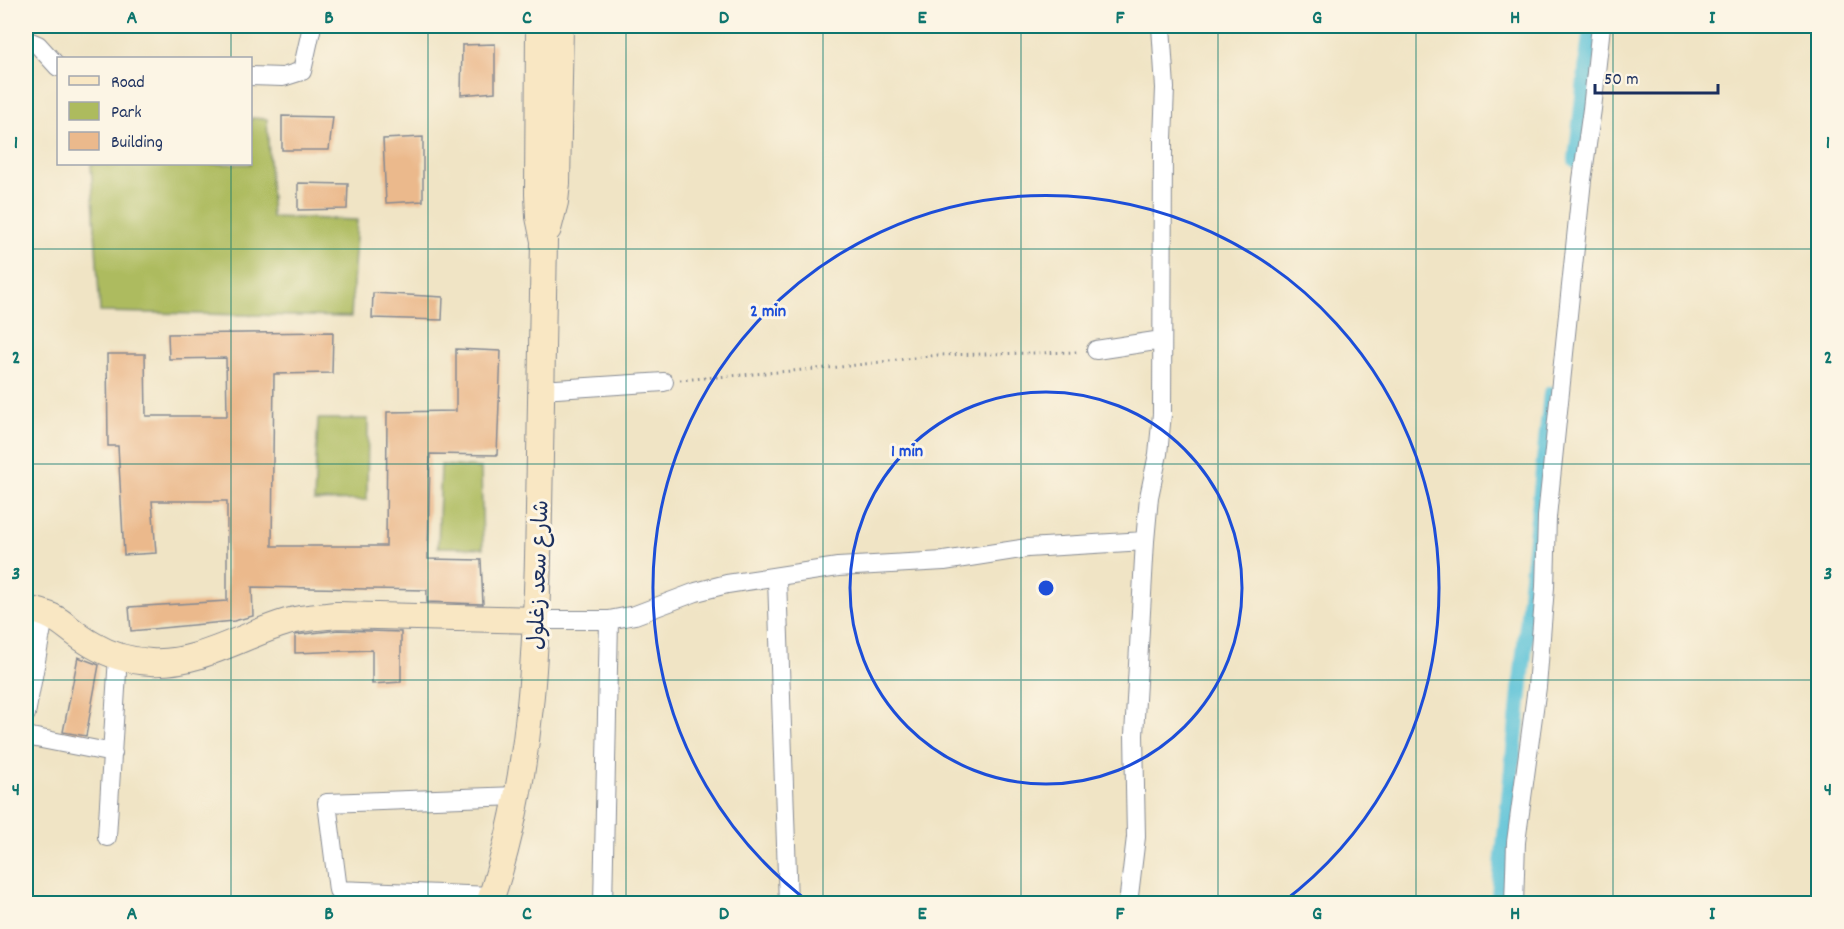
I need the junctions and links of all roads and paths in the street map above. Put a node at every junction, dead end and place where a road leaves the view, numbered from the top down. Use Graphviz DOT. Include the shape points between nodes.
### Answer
graph roads {
  1 [pos="312,26"];
  2 [pos="540,26"];
  3 [pos="560,26"];
  4 [pos="1601,26"];
  5 [pos="1167,27"];
  6 [pos="26,40"];
  7 [pos="57,66"];
  8 [pos="252,76"];
  9 [pos="544,241"];
  10 [pos="1162,340"];
  11 [pos="1096,350"];
  12 [pos="664,382"];
  13 [pos="541,390"];
  14 [pos="1144,540"];
  15 [pos="777,578"];
  16 [pos="35,611"];
  17 [pos="536,620"];
  18 [pos="609,620"];
  19 [pos="118,656"];
  20 [pos="26,714"];
  21 [pos="26,736"];
  22 [pos="112,753"];
  23 [pos="518,796"];
  24 [pos="107,837"];
  25 [pos="492,901"];
  26 [pos="603,903"];
  27 [pos="788,903"];
  28 [pos="1128,903"];
  29 [pos="1514,903"];
  1 -- 8 [label="street" via="302,71 283,77"];
  2 -- 9 [label="main road, شارع سعد زغلول" via="538,194"];
  3 -- 9 [label="main road, شارع سعد زغلول" via="557,183"];
  4 -- 29 [label="street" via="1547,517 1537,687 1516,842"];
  5 -- 10 [label="street"];
  6 -- 7 [label="street" via="38,45"];
  9 -- 13 [label="main road, شارع سعد زغلول"];
  10 -- 11 [label="street"];
  10 -- 14 [label="street" via="1160,438"];
  11 -- 12 [label="path" via="1070,354 938,355"];
  12 -- 13 [label="street"];
  13 -- 17 [label="main road, شارع سعد زغلول"];
  14 -- 15 [label="street" via="1027,548 944,561 838,567"];
  14 -- 28 [label="street" via="1134,735 1136,837"];
  15 -- 18 [label="street" via="727,584"];
  15 -- 27 [label="street"];
  16 -- 19 [label="main road" via="61,621 92,645"];
  16 -- 20 [label="street"];
  17 -- 18 [label="street"];
  17 -- 19 [label="main road" via="337,615 287,622 173,662"];
  17 -- 23 [label="main road, شارع سعد زغلول" via="526,748"];
  18 -- 26 [label="street"];
  19 -- 22 [label="street"];
  21 -- 22 [label="street"];
  22 -- 24 [label="street"];
  23 -- 25 [label="main road, شارع سعد زغلول"];
  23 -- 25 [label="street" via="327,803 338,890"];
}
